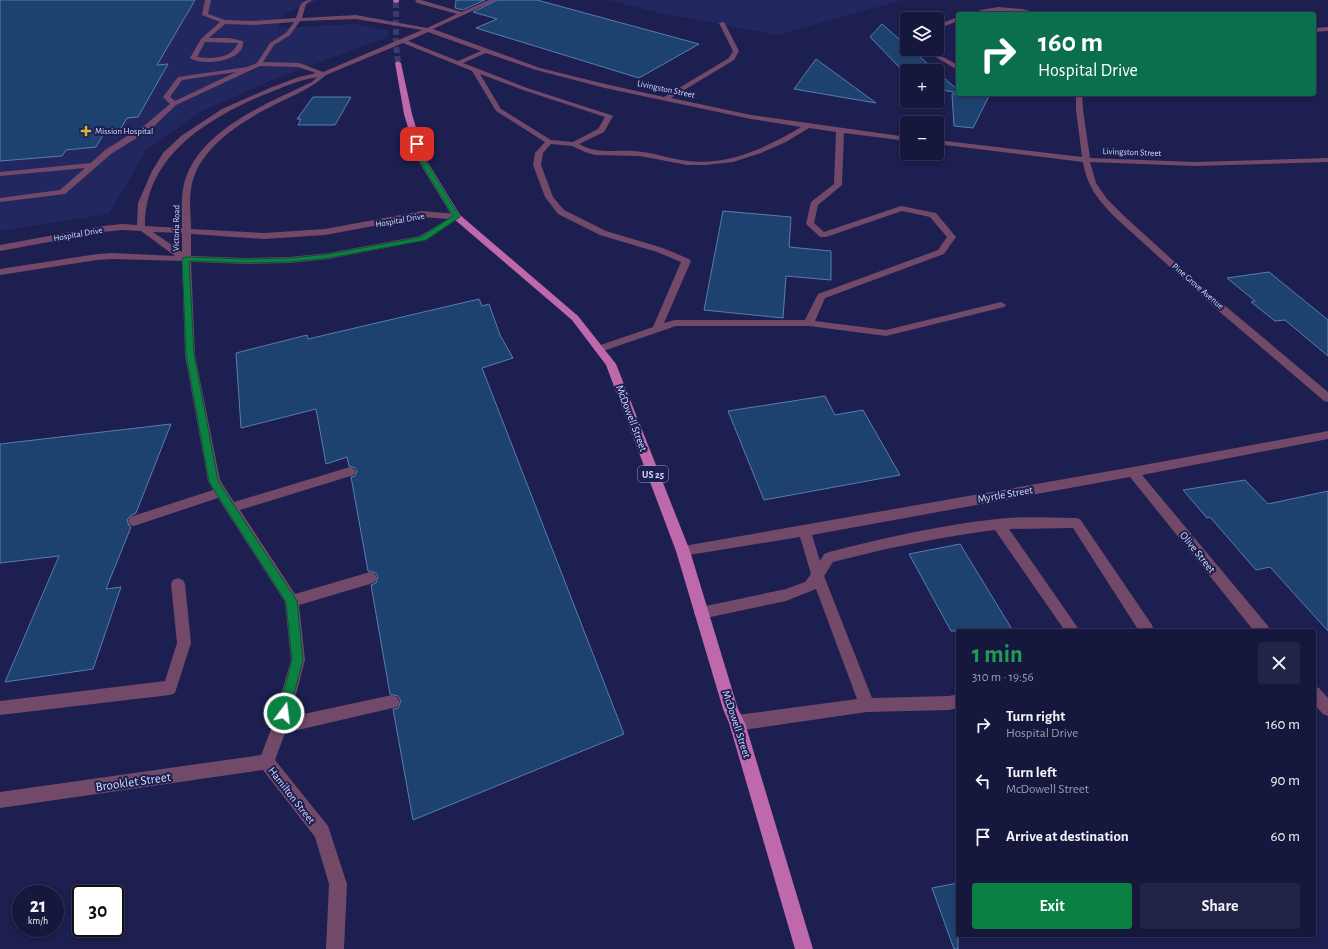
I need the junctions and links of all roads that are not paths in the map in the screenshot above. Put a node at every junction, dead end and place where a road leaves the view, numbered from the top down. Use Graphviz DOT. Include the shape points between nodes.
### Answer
graph roads {
  1 [pos="208,0"];
  2 [pos="309,0"];
  3 [pos="418,0"];
  4 [pos="493,0"];
  5 [pos="471,2"];
  6 [pos="475,8"];
  7 [pos="979,12"];
  8 [pos="1025,12"];
  9 [pos="462,14"];
  10 [pos="298,20"];
  11 [pos="956,20"];
  12 [pos="224,22"];
  13 [pos="722,23"];
  14 [pos="944,24"];
  15 [pos="1328,29"];
  16 [pos="429,30"];
  17 [pos="1316,30"];
  18 [pos="202,40"];
  19 [pos="403,41"];
  20 [pos="487,50"];
  21 [pos="938,56"];
  22 [pos="398,63"];
  23 [pos="458,63"];
  24 [pos="259,64"];
  25 [pos="282,64"];
  26 [pos="956,67"];
  27 [pos="248,69"];
  28 [pos="475,71"];
  29 [pos="324,74"];
  30 [pos="274,88"];
  31 [pos="1079,96"];
  32 [pos="665,99"];
  33 [pos="174,104"];
  34 [pos="807,126"];
  35 [pos="840,131"];
  36 [pos="900,138"];
  37 [pos="549,142"];
  38 [pos="944,143"];
  39 [pos="574,144"];
  40 [pos="1088,160"];
  41 [pos="1328,160"];
  42 [pos="93,165"];
  43 [pos="0,174"];
  44 [pos="0,200"];
  45 [pos="457,217"];
  46 [pos="140,227"];
  47 [pos="187,230"];
  48 [pos="0,248"];
  49 [pos="186,259"];
  50 [pos="0,272"];
  51 [pos="1000,305"];
  52 [pos="809,323"];
  53 [pos="657,329"];
  54 [pos="599,349"];
  55 [pos="1328,398"];
  56 [pos="1328,435"];
  57 [pos="350,472"];
  58 [pos="1133,472"];
  59 [pos="221,492"];
  60 [pos="231,508"];
  61 [pos="134,521"];
  62 [pos="998,524"];
  63 [pos="805,531"];
  64 [pos="683,552"];
  65 [pos="818,577"];
  66 [pos="370,578"];
  67 [pos="178,584"];
  68 [pos="292,601"];
  69 [pos="701,613"];
  70 [pos="1072,629"];
  71 [pos="1146,629"];
  72 [pos="1261,629"];
  73 [pos="1316,694"];
  74 [pos="392,702"];
  75 [pos="956,702"];
  76 [pos="867,705"];
  77 [pos="0,708"];
  78 [pos="1328,709"];
  79 [pos="737,723"];
  80 [pos="280,727"];
  81 [pos="266,762"];
  82 [pos="0,800"];
  83 [pos="335,949"];
  84 [pos="804,949"];
  1 -- 12 [label="street, Livingston Street" via="205,15"];
  2 -- 10 [label="street" via="304,3"];
  3 -- 9 [label="street"];
  4 -- 6 [label="street, Victoria Road"];
  5 -- 6 [label="street"];
  6 -- 9 [label="street, Victoria Road"];
  7 -- 8 [label="street" via="1003,9"];
  9 -- 16 [label="street, Victoria Road"];
  10 -- 12 [label="street, Livingston Street"];
  10 -- 16 [label="street, Livingston Street" via="356,17"];
  10 -- 24 [label="street" via="288,34 272,44"];
  11 -- 14 [label="street"];
  12 -- 18 [label="street"];
  13 -- 32 [label="street" via="736,51 732,59"];
  15 -- 17 [label="street"];
  16 -- 19 [label="street, Victoria Road"];
  16 -- 20 [label="street, Livingston Street"];
  18 -- 18 [label="street" via="193,58 199,60 222,59 235,54 241,48 241,42"];
  19 -- 23 [label="street"];
  19 -- 29 [label="street, Victoria Road"];
  20 -- 23 [label="street"];
  20 -- 32 [label="street, Livingston Street" via="567,77"];
  21 -- 26 [label="street"];
  22 -- 45 [label="main road, McDowell Street / US 25" via="408,114 421,158"];
  23 -- 28 [label="street"];
  24 -- 25 [label="street"];
  24 -- 27 [label="street"];
  25 -- 29 [label="street" via="299,65"];
  25 -- 30 [label="street" via="289,68 288,73"];
  27 -- 33 [label="street"];
  27 -- 33 [label="street" via="180,78 166,97"];
  28 -- 37 [label="street" via="498,110"];
  28 -- 39 [label="street" via="609,116 601,130"];
  29 -- 30 [label="street, Victoria Road" via="301,78"];
  29 -- 47 [label="street, Victoria Road" via="314,84 250,114 216,140 203,154 193,169 187,189"];
  30 -- 46 [label="street, Victoria Road" via="224,110 184,138 166,155 142,204"];
  31 -- 40 [label="street, Pine Grove Avenue" via="1080,123"];
  32 -- 34 [label="street, Livingston Street"];
  33 -- 42 [label="street" via="148,127 108,152"];
  34 -- 35 [label="street, Livingston Street"];
  34 -- 39 [label="street" via="760,151 722,162 689,163 633,153 603,154 581,150"];
  35 -- 36 [label="street, Livingston Street"];
  35 -- 52 [label="street" via="838,185 814,204 810,224 823,235 901,208 933,215 952,237 941,252 821,296"];
  37 -- 39 [label="street"];
  37 -- 53 [label="street" via="539,153 537,165 549,197 561,212 603,233 660,250 686,261"];
  38 -- 40 [label="street, Livingston Street"];
  40 -- 41 [label="street, Livingston Street" via="1196,164"];
  40 -- 55 [label="street, Pine Grove Avenue" via="1092,183 1111,208"];
  42 -- 43 [label="street"];
  42 -- 44 [label="street" via="62,192"];
  45 -- 47 [label="street, Hospital Drive" via="422,214 350,228 287,235 248,236"];
  45 -- 49 [label="street, Hospital Drive" via="423,238 329,256 290,260"];
  45 -- 54 [label="main road, McDowell Street / US 25" via="575,318"];
  46 -- 47 [label="street, Hospital Drive"];
  46 -- 48 [label="street, Hospital Drive" via="103,229"];
  46 -- 49 [label="street, Victoria Road"];
  47 -- 49 [label="street, Victoria Road"];
  49 -- 50 [label="street, Hospital Drive" via="97,257"];
  49 -- 59 [label="street, Hamilton Street" via="190,354 214,482"];
  51 -- 52 [label="street" via="886,333"];
  52 -- 53 [label="street" via="675,323"];
  53 -- 54 [label="street"];
  54 -- 64 [label="main road, McDowell Street / US 25" via="611,364"];
  56 -- 58 [label="street, Myrtle Street"];
  57 -- 60 [label="street"];
  58 -- 63 [label="street, Myrtle Street"];
  58 -- 72 [label="street, Olive Street"];
  59 -- 60 [label="street, Hamilton Street"];
  59 -- 61 [label="street"];
  60 -- 68 [label="street, Hamilton Street"];
  62 -- 65 [label="street" via="884,543 829,558"];
  62 -- 70 [label="street"];
  62 -- 71 [label="street" via="1076,523"];
  63 -- 64 [label="street, Myrtle Street"];
  63 -- 65 [label="street"];
  64 -- 69 [label="main road, McDowell Street / US 25"];
  65 -- 69 [label="street" via="810,586 786,595"];
  65 -- 76 [label="street"];
  66 -- 68 [label="street"];
  67 -- 77 [label="street" via="184,644 170,688"];
  68 -- 80 [label="street, Hamilton Street" via="298,660"];
  69 -- 79 [label="main road, McDowell Street / US 25"];
  73 -- 78 [label="street"];
  74 -- 80 [label="street"];
  75 -- 76 [label="street"];
  76 -- 79 [label="street"];
  79 -- 84 [label="main road, McDowell Street / US 25"];
  80 -- 81 [label="street, Hamilton Street"];
  81 -- 82 [label="street, Brooklet Street"];
  81 -- 83 [label="street, Hamilton Street" via="322,832 338,884"];
}
